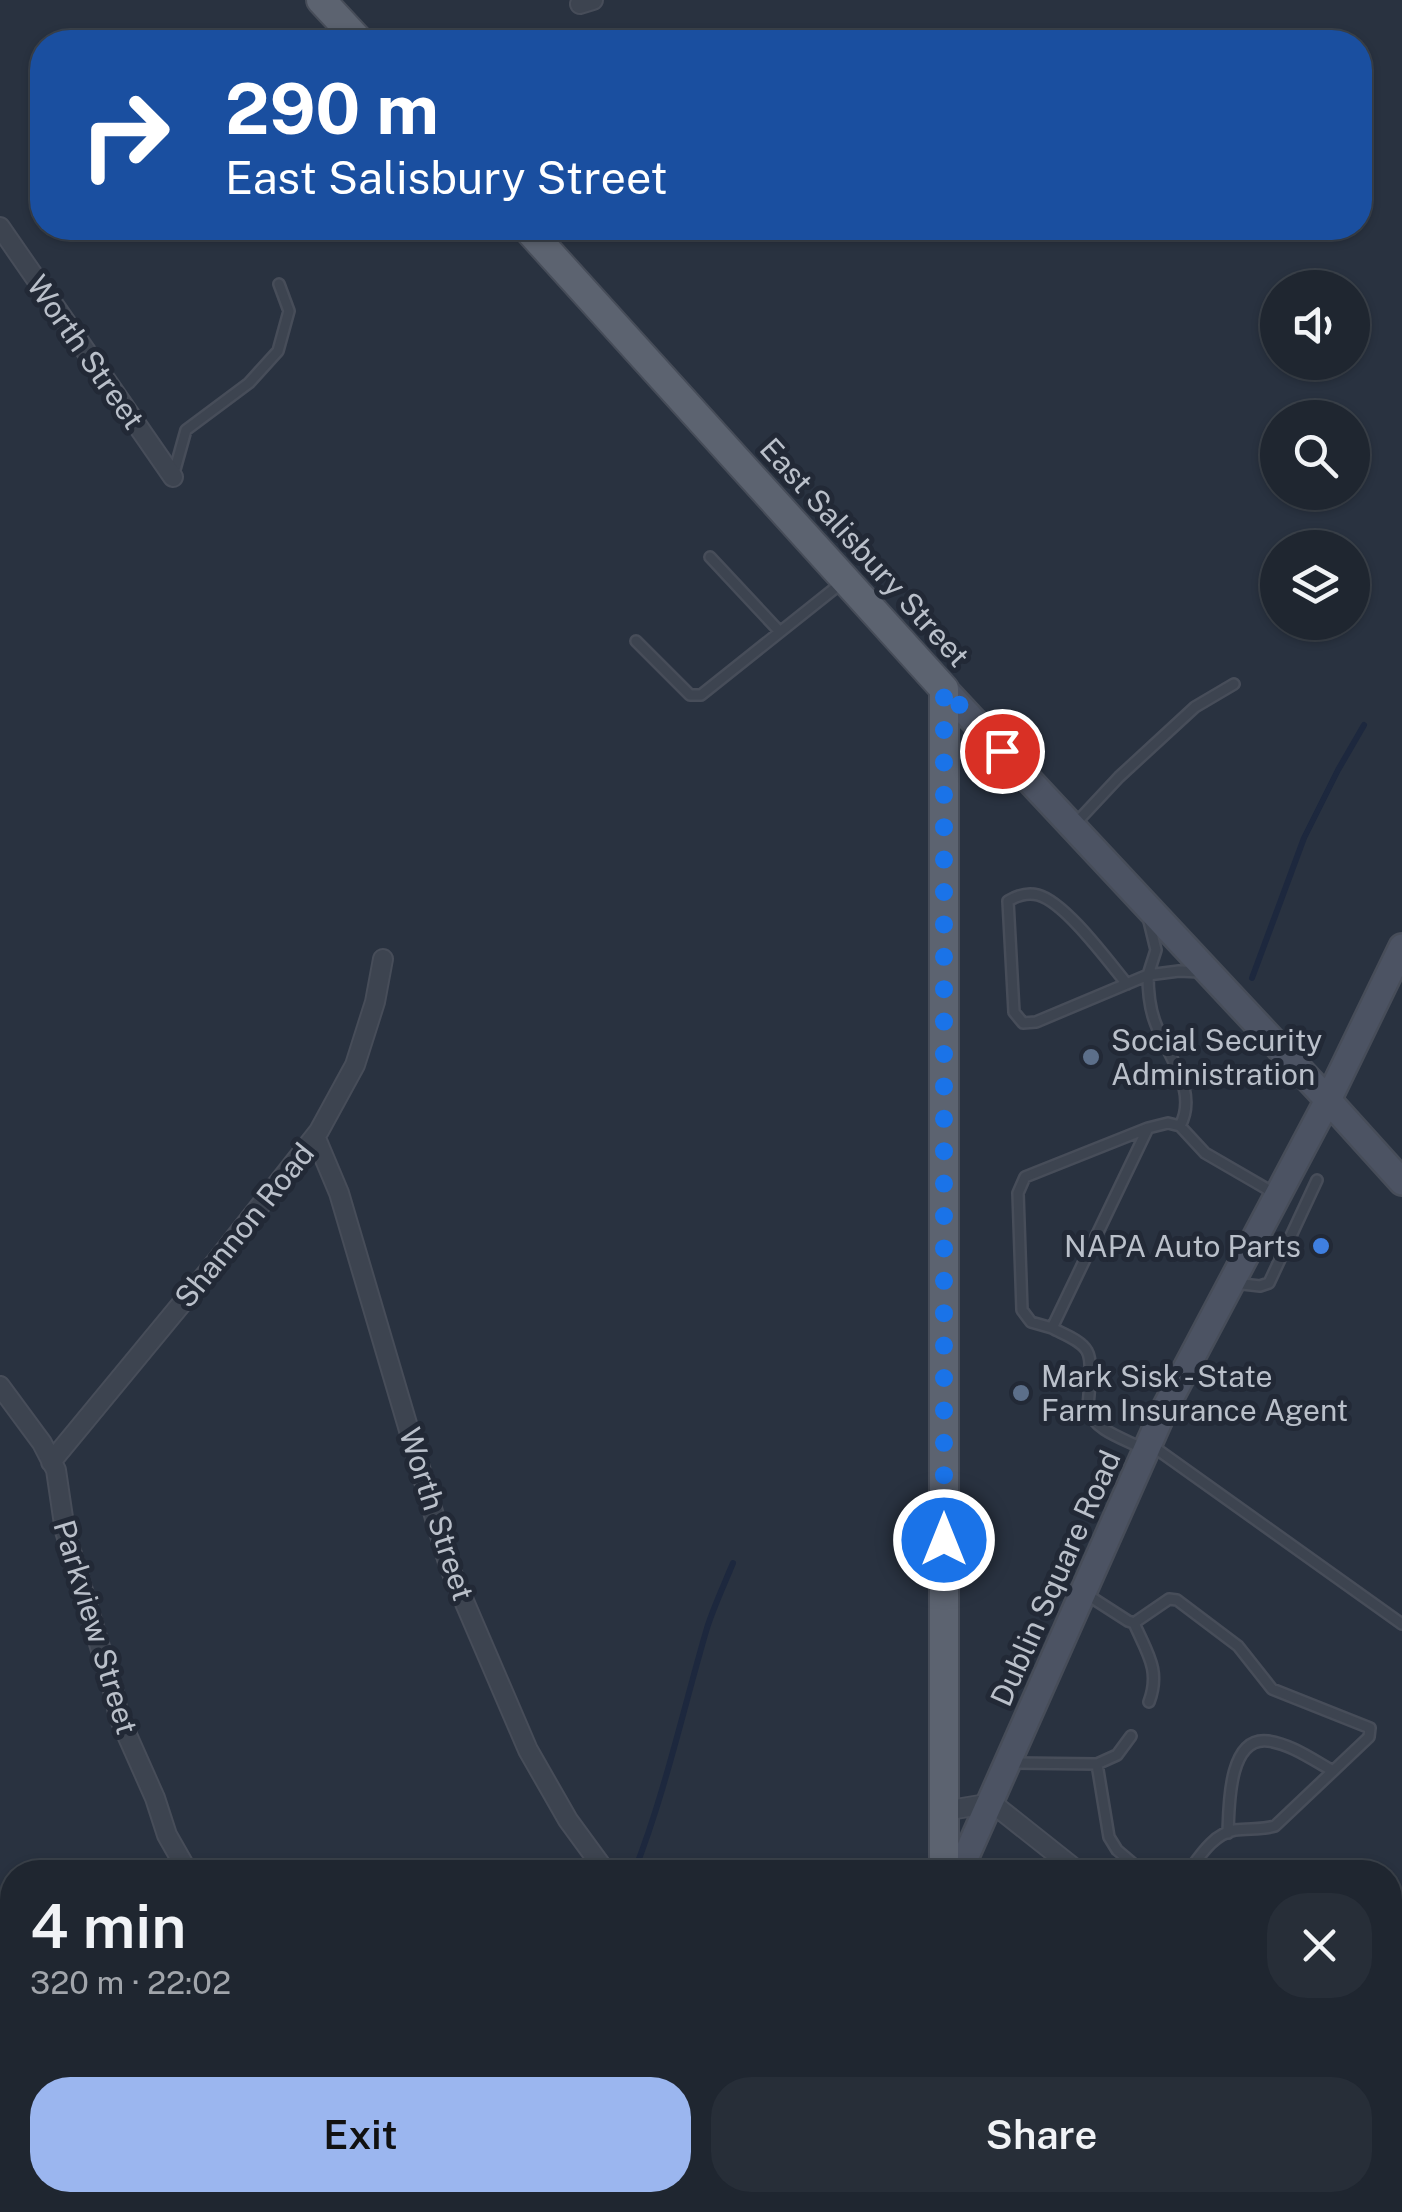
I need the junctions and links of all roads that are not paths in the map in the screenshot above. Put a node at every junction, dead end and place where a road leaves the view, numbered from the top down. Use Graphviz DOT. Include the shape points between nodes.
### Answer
graph roads {
  1 [pos="321,0"];
  2 [pos="349,30"];
  3 [pos="0,227"];
  4 [pos="538,240"];
  5 [pos="280,284"];
  6 [pos="173,476"];
  7 [pos="710,558"];
  8 [pos="846,580"];
  9 [pos="780,632"];
  10 [pos="636,641"];
  11 [pos="1234,684"];
  12 [pos="944,688"];
  13 [pos="1073,826"];
  14 [pos="1141,899"];
  15 [pos="1402,946"];
  16 [pos="383,959"];
  17 [pos="1209,973"];
  18 [pos="1148,975"];
  19 [pos="1128,984"];
  20 [pos="1328,1100"];
  21 [pos="1180,1126"];
  22 [pos="1148,1128"];
  23 [pos="315,1136"];
  24 [pos="1317,1180"];
  25 [pos="1402,1181"];
  26 [pos="1278,1195"];
  27 [pos="1231,1283"];
  28 [pos="1052,1328"];
  29 [pos="0,1386"];
  30 [pos="1148,1447"];
  31 [pos="52,1462"];
  32 [pos="1084,1592"];
  33 [pos="1134,1623"];
  34 [pos="1402,1624"];
  35 [pos="1149,1702"];
  36 [pos="1131,1736"];
  37 [pos="1009,1762"];
  38 [pos="1097,1764"];
  39 [pos="1334,1771"];
  40 [pos="992,1803"];
  41 [pos="944,1811"];
  42 [pos="1228,1832"];
  43 [pos="181,1860"];
  44 [pos="597,1860"];
  45 [pos="944,1860"];
  46 [pos="965,1860"];
  47 [pos="1064,1860"];
  48 [pos="1127,1860"];
  49 [pos="1198,1860"];
  1 -- 2 [label="main road"];
  3 -- 6 [label="street, Worth Street"];
  4 -- 8 [label="main road, East Salisbury Street"];
  5 -- 6 [label="lane" via="289,311 278,351 249,384 186,430"];
  7 -- 9 [label="lane"];
  8 -- 9 [label="lane"];
  8 -- 12 [label="main road, East Salisbury Street"];
  9 -- 10 [label="lane" via="701,695 690,695"];
  11 -- 13 [label="lane" via="1196,707"];
  12 -- 13 [label="street, East Salisbury Street"];
  12 -- 41 [label="main road"];
  13 -- 14 [label="street, East Salisbury Street"];
  14 -- 17 [label="street, East Salisbury Street"];
  14 -- 18 [label="lane" via="1156,950"];
  15 -- 20 [label="street, Dublin Square Road"];
  16 -- 23 [label="street, Shannon Road" via="354,1064"];
  17 -- 18 [label="lane"];
  17 -- 20 [label="street, East Salisbury Street"];
  18 -- 19 [label="lane"];
  18 -- 21 [label="lane" via="1156,1026 1187,1094"];
  19 -- 19 [label="lane" via="1024,1023 1014,1012 1008,901 1026,893 1053,903"];
  20 -- 25 [label="street, East Salisbury Street"];
  20 -- 26 [label="street, Dublin Square Road"];
  21 -- 22 [label="lane"];
  21 -- 26 [label="lane" via="1205,1154"];
  22 -- 28 [label="lane"];
  22 -- 28 [label="lane" via="1021,1183 1022,1310 1030,1322"];
  23 -- 31 [label="street, Shannon Road"];
  23 -- 44 [label="street, Worth Street" via="339,1193 449,1566 528,1750"];
  24 -- 27 [label="lane" via="1268,1283"];
  26 -- 27 [label="street, Dublin Square Road"];
  27 -- 30 [label="street, Dublin Square Road"];
  28 -- 30 [label="lane" via="1087,1351 1090,1418"];
  29 -- 31 [label="street, Parkview Street"];
  30 -- 32 [label="street, Dublin Square Road"];
  30 -- 34 [label="lane"];
  31 -- 43 [label="street, Parkview Street" via="119,1717"];
  32 -- 33 [label="lane"];
  32 -- 37 [label="street, Dublin Square Road"];
  33 -- 35 [label="lane" via="1154,1671"];
  33 -- 39 [label="lane" via="1177,1600 1238,1646 1272,1689 1368,1726 1368,1737"];
  36 -- 38 [label="lane" via="1117,1755"];
  37 -- 38 [label="lane"];
  37 -- 40 [label="street, Dublin Square Road"];
  38 -- 48 [label="lane" via="1108,1838"];
  39 -- 42 [label="lane" via="1275,1826"];
  39 -- 42 [label="lane" via="1289,1747 1265,1740 1252,1744 1232,1775"];
  40 -- 41 [label="street"];
  40 -- 46 [label="street, Dublin Square Road"];
  40 -- 47 [label="street"];
  41 -- 45 [label="main road"];
  42 -- 49 [label="lane"];
}
